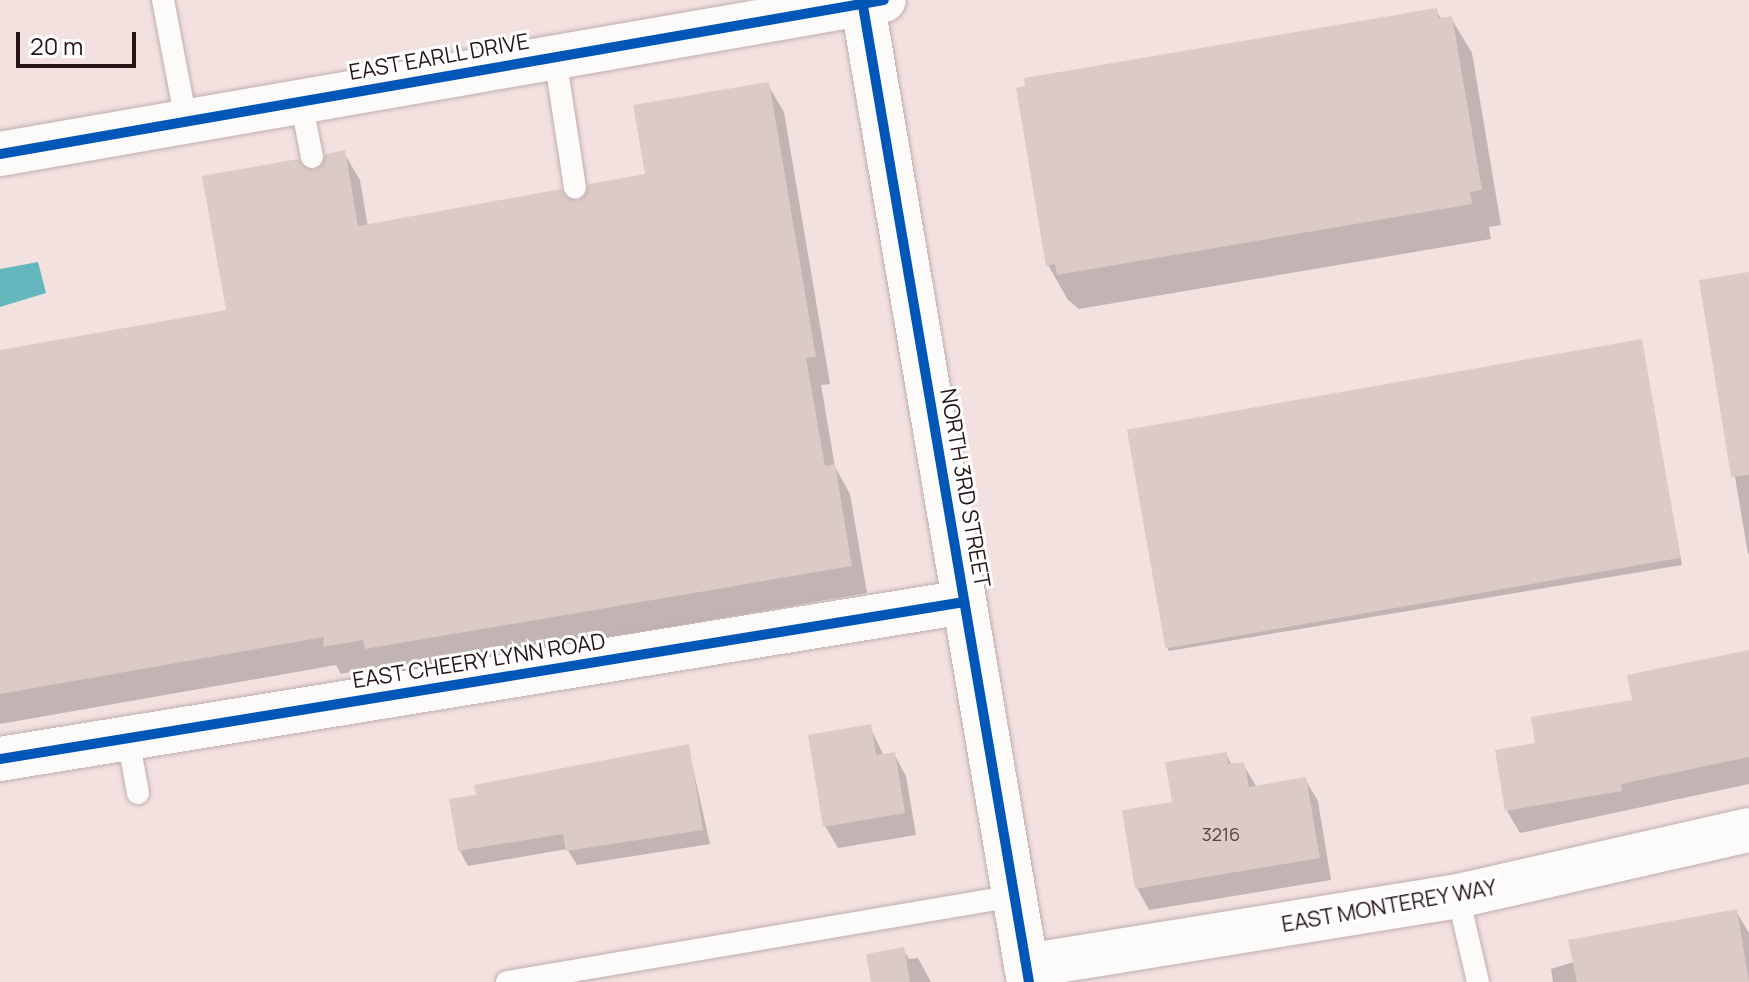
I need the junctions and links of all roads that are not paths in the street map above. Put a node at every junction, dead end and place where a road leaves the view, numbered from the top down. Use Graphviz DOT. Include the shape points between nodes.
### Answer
graph roads {
  1 [pos="163,0"];
  2 [pos="870,1"];
  3 [pos="555,57"];
  4 [pos="301,101"];
  5 [pos="186,121"];
  6 [pos="0,154"];
  7 [pos="312,157"];
  8 [pos="575,187"];
  9 [pos="964,602"];
  10 [pos="128,738"];
  11 [pos="0,759"];
  12 [pos="138,793"];
  13 [pos="1749,830"];
  14 [pos="1014,896"];
  15 [pos="1458,896"];
  16 [pos="1027,974"];
  17 [pos="507,982"];
  18 [pos="1478,982"];
  1 -- 5 [label="lane"];
  2 -- 3 [label="street, EAST EARLL DRIVE"];
  2 -- 9 [label="street, NORTH 3RD STREET"];
  3 -- 4 [label="street, EAST EARLL DRIVE"];
  3 -- 8 [label="lane"];
  4 -- 5 [label="street, EAST EARLL DRIVE"];
  4 -- 7 [label="lane"];
  5 -- 6 [label="street, EAST EARLL DRIVE"];
  9 -- 10 [label="street, EAST CHEERY LYNN ROAD"];
  9 -- 14 [label="street, NORTH 3RD STREET"];
  10 -- 11 [label="street, EAST CHEERY LYNN ROAD"];
  10 -- 12 [label="lane"];
  13 -- 15 [label="street, EAST MONTEREY WAY"];
  14 -- 16 [label="street, NORTH 3RD STREET"];
  14 -- 17 [label="lane"];
  15 -- 16 [label="street, EAST MONTEREY WAY"];
  15 -- 18 [label="lane"];
}
